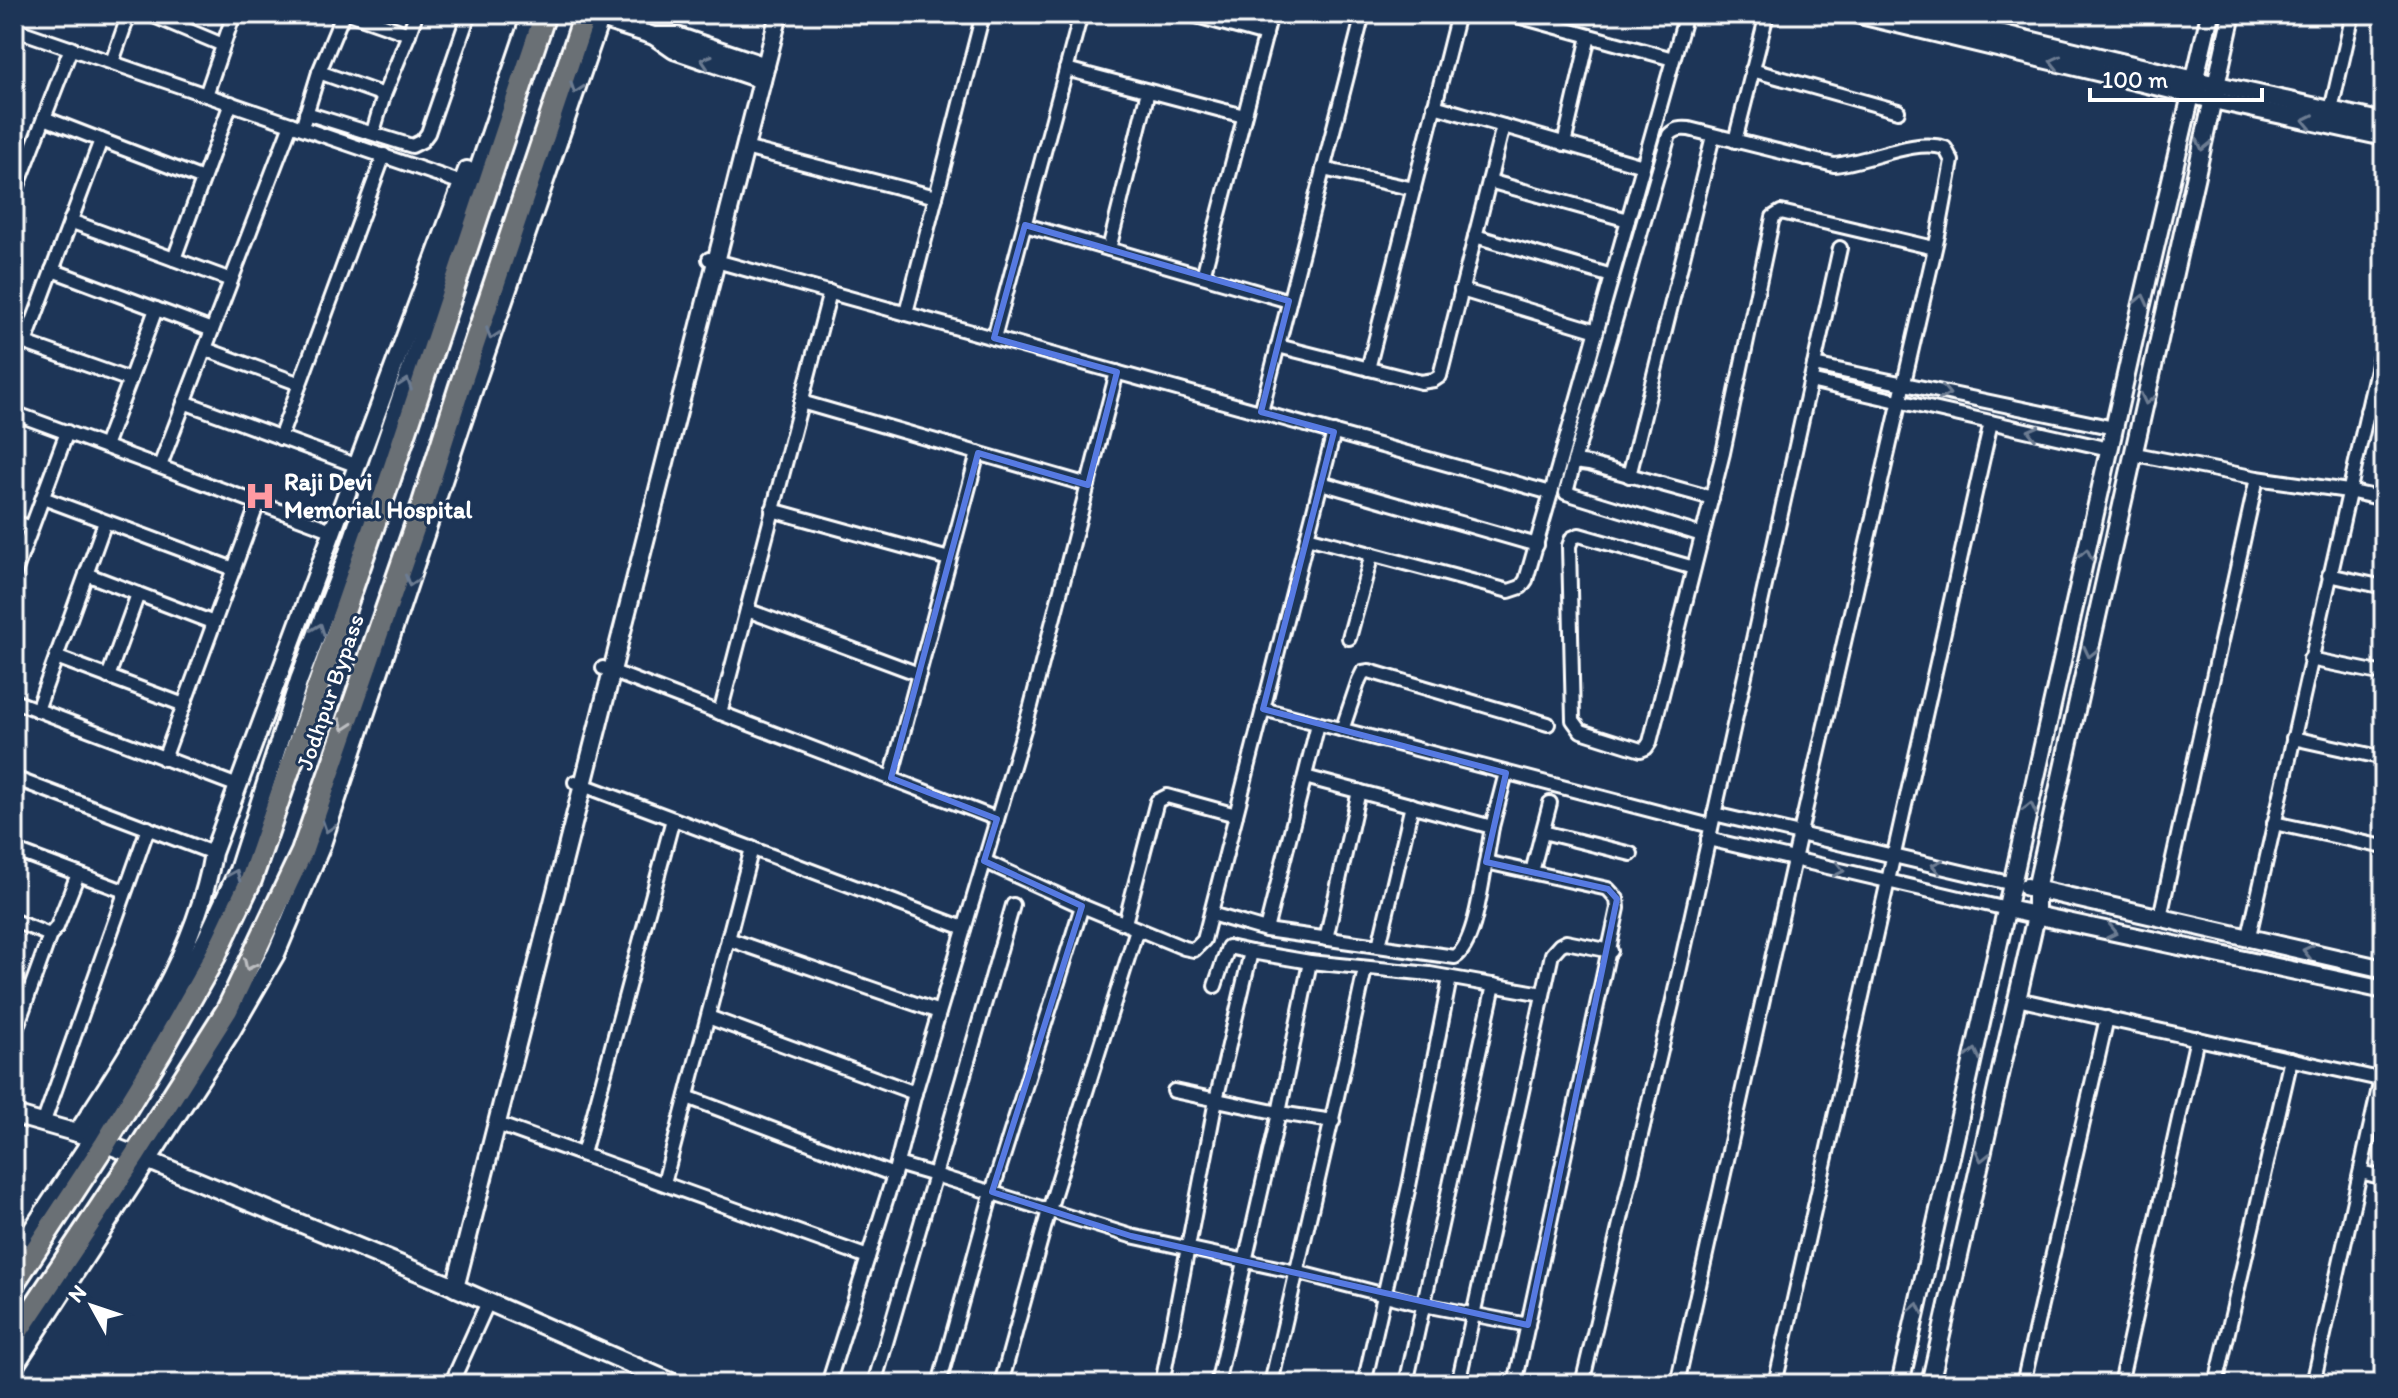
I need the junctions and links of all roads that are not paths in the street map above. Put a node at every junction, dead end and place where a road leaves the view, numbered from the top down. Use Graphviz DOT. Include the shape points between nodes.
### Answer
graph roads {
  1 [pos="129,14"];
  2 [pos="149,14"];
  3 [pos="234,14"];
  4 [pos="343,14"];
  5 [pos="352,14"];
  6 [pos="416,14"];
  7 [pos="467,14"];
  8 [pos="524,14"];
  9 [pos="531,14"];
  10 [pos="545,14"];
  11 [pos="770,14"];
  12 [pos="779,14"];
  13 [pos="983,14"];
  14 [pos="1081,14"];
  15 [pos="1189,14"];
  16 [pos="1271,14"];
  17 [pos="1363,14"];
  18 [pos="1458,14"];
  19 [pos="1510,14"];
  20 [pos="1686,14"];
  21 [pos="1767,14"];
  22 [pos="1856,14"];
  23 [pos="1921,14"];
  24 [pos="2210,14"];
  25 [pos="2232,14"];
  26 [pos="2353,14"];
  27 [pos="596,16"];
  28 [pos="14,29"];
  29 [pos="409,34"];
  30 [pos="1266,35"];
  31 [pos="1589,36"];
  32 [pos="223,45"];
  33 [pos="71,48"];
  34 [pos="1673,59"];
  35 [pos="112,62"];
  36 [pos="1066,69"];
  37 [pos="1752,70"];
  38 [pos="760,71"];
  39 [pos="319,72"];
  40 [pos="2193,87"];
  41 [pos="1148,91"];
  42 [pos="2215,92"];
  43 [pos="206,95"];
  44 [pos="384,95"];
  45 [pos="231,103"];
  46 [pos="1434,106"];
  47 [pos="2331,110"];
  48 [pos="1898,111"];
  49 [pos="306,113"];
  50 [pos="1244,116"];
  51 [pos="44,118"];
  52 [pos="2384,122"];
  53 [pos="297,126"];
  54 [pos="1503,126"];
  55 [pos="373,132"];
  56 [pos="1713,136"];
  57 [pos="2384,137"];
  58 [pos="101,140"];
  59 [pos="1735,141"];
  60 [pos="1564,144"];
  61 [pos="745,148"];
  62 [pos="384,155"];
  63 [pos="1643,166"];
  64 [pos="1323,169"];
  65 [pos="203,179"];
  66 [pos="1489,181"];
  67 [pos="462,183"];
  68 [pos="1414,189"];
  69 [pos="14,196"];
  70 [pos="936,197"];
  71 [pos="1628,220"];
  72 [pos="70,221"];
  73 [pos="1025,225"];
  74 [pos="1475,236"];
  75 [pos="1840,248"];
  76 [pos="1934,248"];
  77 [pos="1109,249"];
  78 [pos="174,259"];
  79 [pos="713,260"];
  80 [pos="52,270"];
  81 [pos="1203,276"];
  82 [pos="1612,276"];
  83 [pos="231,280"];
  84 [pos="1461,290"];
  85 [pos="830,292"];
  86 [pos="1289,301"];
  87 [pos="156,309"];
  88 [pos="906,313"];
  89 [pos="212,330"];
  90 [pos="1597,331"];
  91 [pos="994,338"];
  92 [pos="2384,338"];
  93 [pos="19,341"];
  94 [pos="1278,346"];
  95 [pos="205,349"];
  96 [pos="2382,352"];
  97 [pos="1814,365"];
  98 [pos="1368,369"];
  99 [pos="1117,372"];
  100 [pos="130,380"];
  101 [pos="1810,381"];
  102 [pos="300,384"];
  103 [pos="1904,385"];
  104 [pos="184,402"];
  105 [pos="801,402"];
  106 [pos="1900,402"];
  107 [pos="2367,411"];
  108 [pos="1261,412"];
  109 [pos="14,413"];
  110 [pos="2384,415"];
  111 [pos="1991,422"];
  112 [pos="2114,428"];
  113 [pos="67,432"];
  114 [pos="1334,432"];
  115 [pos="280,438"];
  116 [pos="105,446"];
  117 [pos="2109,449"];
  118 [pos="978,453"];
  119 [pos="2135,454"];
  120 [pos="1574,462"];
  121 [pos="160,466"];
  122 [pos="358,466"];
  123 [pos="1629,476"];
  124 [pos="2257,478"];
  125 [pos="1321,483"];
  126 [pos="1088,485"];
  127 [pos="2348,491"];
  128 [pos="1551,493"];
  129 [pos="43,498"];
  130 [pos="1712,498"];
  131 [pos="2384,499"];
  132 [pos="258,503"];
  133 [pos="772,510"];
  134 [pos="14,522"];
  135 [pos="105,522"];
  136 [pos="31,528"];
  137 [pos="334,531"];
  138 [pos="1702,535"];
  139 [pos="1307,537"];
  140 [pos="1537,545"];
  141 [pos="1372,554"];
  142 [pos="949,559"];
  143 [pos="1694,568"];
  144 [pos="234,569"];
  145 [pos="86,574"];
  146 [pos="14,575"];
  147 [pos="2329,575"];
  148 [pos="2384,587"];
  149 [pos="138,594"];
  150 [pos="747,610"];
  151 [pos="214,623"];
  152 [pos="1349,638"];
  153 [pos="56,657"];
  154 [pos="2310,659"];
  155 [pos="607,670"];
  156 [pos="919,674"];
  157 [pos="2384,674"];
  158 [pos="108,677"];
  159 [pos="14,701"];
  160 [pos="184,705"];
  161 [pos="1263,709"];
  162 [pos="37,710"];
  163 [pos="720,713"];
  164 [pos="1318,724"];
  165 [pos="1548,724"];
  166 [pos="1342,730"];
  167 [pos="2293,738"];
  168 [pos="2384,758"];
  169 [pos="164,759"];
  170 [pos="1506,773"];
  171 [pos="1305,777"];
  172 [pos="14,778"];
  173 [pos="891,778"];
  174 [pos="579,784"];
  175 [pos="238,786"];
  176 [pos="1359,791"];
  177 [pos="1550,803"];
  178 [pos="1412,805"];
  179 [pos="1236,815"];
  180 [pos="673,819"];
  181 [pos="997,819"];
  182 [pos="2274,823"];
  183 [pos="1711,826"];
  184 [pos="1492,827"];
  185 [pos="148,828"];
  186 [pos="1543,832"];
  187 [pos="1800,833"];
  188 [pos="2384,847"];
  189 [pos="752,848"];
  190 [pos="14,850"];
  191 [pos="213,853"];
  192 [pos="1631,854"];
  193 [pos="1895,857"];
  194 [pos="1796,859"];
  195 [pos="984,861"];
  196 [pos="1486,862"];
  197 [pos="1532,872"];
  198 [pos="78,874"];
  199 [pos="1889,882"];
  200 [pos="2013,884"];
  201 [pos="2036,889"];
  202 [pos="124,891"];
  203 [pos="1013,905"];
  204 [pos="1082,906"];
  205 [pos="2007,909"];
  206 [pos="1211,914"];
  207 [pos="2036,916"];
  208 [pos="2160,917"];
  209 [pos="14,921"];
  210 [pos="1131,926"];
  211 [pos="964,928"];
  212 [pos="1266,930"];
  213 [pos="50,935"];
  214 [pos="2249,936"];
  215 [pos="728,939"];
  216 [pos="1326,939"];
  217 [pos="1379,946"];
  218 [pos="1611,951"];
  219 [pos="1251,952"];
  220 [pos="1310,962"];
  221 [pos="1365,969"];
  222 [pos="2384,969"];
  223 [pos="1450,978"];
  224 [pos="14,984"];
  225 [pos="1494,985"];
  226 [pos="1215,986"];
  227 [pos="30,988"];
  228 [pos="2384,990"];
  229 [pos="1543,994"];
  230 [pos="2017,999"];
  231 [pos="939,1012"];
  232 [pos="708,1017"];
  233 [pos="2107,1018"];
  234 [pos="14,1035"];
  235 [pos="2197,1038"];
  236 [pos="2291,1059"];
  237 [pos="2383,1080"];
  238 [pos="1174,1091"];
  239 [pos="915,1093"];
  240 [pos="687,1097"];
  241 [pos="1216,1100"];
  242 [pos="1279,1113"];
  243 [pos="14,1115"];
  244 [pos="1333,1121"];
  245 [pos="43,1124"];
  246 [pos="497,1124"];
  247 [pos="91,1138"];
  248 [pos="583,1154"];
  249 [pos="141,1158"];
  250 [pos="895,1170"];
  251 [pos="2361,1172"];
  252 [pos="935,1175"];
  253 [pos="2384,1178"];
  254 [pos="664,1183"];
  255 [pos="992,1192"];
  256 [pos="1049,1210"];
  257 [pos="1187,1250"];
  258 [pos="14,1257"];
  259 [pos="868,1257"];
  260 [pos="1244,1262"];
  261 [pos="1296,1272"];
  262 [pos="14,1283"];
  263 [pos="450,1285"];
  264 [pos="1384,1295"];
  265 [pos="488,1302"];
  266 [pos="1424,1305"];
  267 [pos="1473,1314"];
  268 [pos="1528,1325"];
  269 [pos="14,1337"];
  270 [pos="14,1367"];
  271 [pos="451,1384"];
  272 [pos="676,1384"];
  273 [pos="828,1384"];
  274 [pos="874,1384"];
  275 [pos="939,1384"];
  276 [pos="1001,1384"];
  277 [pos="1162,1384"];
  278 [pos="1217,1384"];
  279 [pos="1271,1384"];
  280 [pos="1364,1384"];
  281 [pos="1406,1384"];
  282 [pos="1458,1384"];
  283 [pos="1515,1384"];
  284 [pos="1582,1384"];
  285 [pos="1677,1384"];
  286 [pos="1775,1384"];
  287 [pos="1900,1384"];
  288 [pos="1930,1384"];
  289 [pos="2023,1384"];
  290 [pos="2120,1384"];
  291 [pos="2216,1384"];
  292 [pos="2313,1384"];
  1 -- 35 [label="street"];
  2 -- 32 [label="street"];
  3 -- 32 [label="street"];
  4 -- 39 [label="street"];
  5 -- 29 [label="street"];
  6 -- 29 [label="street"];
  7 -- 55 [label="street" via="422,141 412,146"];
  8 -- 67 [label="street"];
  247 -- 9 [label="street, one-way" via="181,985 238,870"];
  10 -- 247 [label="highway" via="251,880 161,1052"];
  11 -- 38 [label="street"];
  12 -- 38 [label="street"];
  13 -- 70 [label="street"];
  14 -- 36 [label="street"];
  15 -- 30 [label="street"];
  16 -- 30 [label="street"];
  17 -- 64 [label="street"];
  18 -- 46 [label="street"];
  19 -- 31 [label="street"];
  20 -- 34 [label="street"];
  21 -- 37 [label="street"];
  40 -- 22 [label="street, one-way"];
  23 -- 40 [label="street"];
  24 -- 40 [label="street"];
  25 -- 42 [label="street"];
  26 -- 47 [label="street"];
  27 -- 38 [label="street" via="654,36 677,36"];
  27 -- 249 [label="highway, Jodhpur Bypass, one-way" via="459,389 302,852 227,1010"];
  28 -- 33 [label="street"];
  29 -- 44 [label="street"];
  30 -- 50 [label="street"];
  31 -- 34 [label="street"];
  31 -- 60 [label="street"];
  32 -- 43 [label="street"];
  33 -- 35 [label="street"];
  33 -- 51 [label="street"];
  34 -- 63 [label="street"];
  35 -- 43 [label="street"];
  36 -- 41 [label="street"];
  36 -- 73 [label="street"];
  37 -- 48 [label="street"];
  37 -- 59 [label="street"];
  38 -- 61 [label="street"];
  38 -- 79 [label="street"];
  39 -- 44 [label="street"];
  39 -- 49 [label="street"];
  40 -- 42 [label="street"];
  112 -- 40 [label="street, one-way"];
  41 -- 50 [label="street"];
  41 -- 77 [label="street"];
  42 -- 47 [label="street"];
  57 -- 42 [label="street, one-way"];
  42 -- 119 [label="street, one-way"];
  43 -- 45 [label="street"];
  44 -- 55 [label="street"];
  45 -- 53 [label="street"];
  45 -- 65 [label="street"];
  46 -- 54 [label="street"];
  46 -- 68 [label="street"];
  47 -- 52 [label="street"];
  49 -- 53 [label="street"];
  49 -- 55 [label="street"];
  50 -- 81 [label="street"];
  51 -- 58 [label="street"];
  51 -- 69 [label="street"];
  53 -- 62 [label="street"];
  53 -- 83 [label="street"];
  54 -- 60 [label="street"];
  54 -- 66 [label="street"];
  56 -- 59 [label="street"];
  56 -- 120 [label="street" via="1682,128 1669,135"];
  56 -- 123 [label="street"];
  58 -- 65 [label="street"];
  58 -- 72 [label="street"];
  59 -- 76 [label="street" via="1834,165 1921,146 1945,148 1952,161"];
  60 -- 63 [label="street"];
  61 -- 70 [label="street"];
  61 -- 79 [label="street"];
  62 -- 67 [label="street"];
  62 -- 102 [label="street"];
  63 -- 71 [label="street"];
  64 -- 68 [label="street"];
  64 -- 86 [label="street"];
  65 -- 78 [label="street"];
  66 -- 71 [label="street"];
  66 -- 74 [label="street"];
  67 -- 122 [label="street"];
  68 -- 98 [label="street"];
  70 -- 88 [label="street"];
  71 -- 82 [label="street"];
  72 -- 78 [label="street"];
  72 -- 80 [label="street"];
  73 -- 77 [label="street"];
  73 -- 91 [label="street"];
  74 -- 82 [label="street"];
  74 -- 84 [label="street"];
  75 -- 97 [label="street"];
  76 -- 103 [label="street"];
  76 -- 130 [label="street" via="1776,213"];
  77 -- 81 [label="street"];
  78 -- 83 [label="street"];
  79 -- 85 [label="street"];
  79 -- 155 [label="street"];
  80 -- 87 [label="street"];
  80 -- 93 [label="street"];
  81 -- 86 [label="street"];
  82 -- 90 [label="street"];
  83 -- 89 [label="street"];
  84 -- 90 [label="street"];
  84 -- 98 [label="street" via="1440,376 1421,382"];
  85 -- 88 [label="street"];
  85 -- 105 [label="street"];
  86 -- 94 [label="street"];
  87 -- 89 [label="street"];
  87 -- 100 [label="street"];
  88 -- 91 [label="street"];
  89 -- 95 [label="street"];
  90 -- 128 [label="street"];
  91 -- 99 [label="street"];
  92 -- 96 [label="street"];
  93 -- 100 [label="street"];
  94 -- 98 [label="street"];
  94 -- 108 [label="street"];
  95 -- 102 [label="street"];
  95 -- 104 [label="street"];
  96 -- 107 [label="street"];
  97 -- 101 [label="street"];
  97 -- 103 [label="street"];
  99 -- 108 [label="street"];
  99 -- 126 [label="street"];
  100 -- 116 [label="street"];
  101 -- 106 [label="street"];
  101 -- 183 [label="street"];
  102 -- 115 [label="street"];
  103 -- 106 [label="street"];
  103 -- 112 [label="street, one-way"];
  104 -- 115 [label="street"];
  104 -- 121 [label="street"];
  105 -- 118 [label="street"];
  105 -- 133 [label="street"];
  106 -- 111 [label="street"];
  106 -- 187 [label="street"];
  107 -- 110 [label="street"];
  107 -- 127 [label="street"];
  108 -- 114 [label="street"];
  109 -- 113 [label="street"];
  117 -- 111 [label="street, one-way"];
  111 -- 193 [label="street"];
  112 -- 117 [label="street"];
  113 -- 116 [label="street"];
  113 -- 129 [label="street"];
  114 -- 125 [label="street"];
  114 -- 128 [label="street"];
  115 -- 122 [label="street"];
  116 -- 121 [label="street"];
  200 -- 117 [label="street, one-way"];
  118 -- 126 [label="street"];
  118 -- 142 [label="street"];
  119 -- 124 [label="street"];
  119 -- 201 [label="street, one-way"];
  120 -- 123 [label="street"];
  120 -- 138 [label="street" via="1566,493"];
  121 -- 132 [label="street"];
  122 -- 137 [label="street"];
  123 -- 130 [label="street"];
  124 -- 127 [label="street"];
  124 -- 208 [label="street"];
  125 -- 139 [label="street"];
  125 -- 140 [label="street"];
  126 -- 181 [label="street"];
  127 -- 131 [label="street"];
  127 -- 147 [label="street"];
  128 -- 140 [label="street"];
  129 -- 135 [label="street"];
  129 -- 136 [label="street"];
  130 -- 138 [label="street"];
  132 -- 137 [label="street"];
  132 -- 144 [label="street"];
  133 -- 142 [label="street"];
  133 -- 150 [label="street"];
  134 -- 136 [label="street"];
  135 -- 144 [label="street"];
  135 -- 145 [label="street"];
  136 -- 146 [label="street"];
  137 -- 175 [label="street"];
  138 -- 143 [label="street"];
  139 -- 141 [label="street"];
  139 -- 161 [label="street"];
  140 -- 141 [label="street" via="1526,580 1509,591"];
  141 -- 152 [label="street"];
  142 -- 156 [label="street"];
  143 -- 143 [label="street" via="1579,535 1572,538 1573,720 1581,731 1646,748"];
  144 -- 151 [label="street"];
  145 -- 149 [label="street"];
  145 -- 153 [label="street"];
  147 -- 148 [label="street"];
  147 -- 154 [label="street"];
  149 -- 151 [label="street"];
  149 -- 158 [label="street"];
  150 -- 156 [label="street"];
  150 -- 163 [label="street"];
  151 -- 160 [label="street"];
  153 -- 158 [label="street"];
  153 -- 162 [label="street"];
  154 -- 157 [label="street"];
  154 -- 167 [label="street"];
  155 -- 163 [label="street"];
  155 -- 174 [label="street"];
  156 -- 173 [label="street"];
  158 -- 160 [label="street"];
  159 -- 162 [label="street"];
  160 -- 169 [label="street"];
  161 -- 164 [label="street"];
  161 -- 179 [label="street"];
  162 -- 169 [label="street"];
  163 -- 173 [label="street"];
  164 -- 166 [label="street"];
  164 -- 171 [label="street"];
  165 -- 166 [label="street" via="1369,671 1359,680"];
  166 -- 170 [label="street"];
  167 -- 168 [label="street"];
  167 -- 182 [label="street"];
  169 -- 175 [label="street"];
  170 -- 183 [label="street"];
  170 -- 184 [label="street"];
  171 -- 176 [label="street"];
  171 -- 212 [label="street"];
  172 -- 185 [label="street"];
  173 -- 181 [label="street"];
  174 -- 180 [label="street"];
  174 -- 246 [label="street"];
  174 -- 263 [label="street"];
  175 -- 191 [label="street"];
  176 -- 178 [label="street"];
  176 -- 216 [label="street"];
  177 -- 186 [label="street"];
  178 -- 184 [label="street"];
  178 -- 217 [label="street"];
  179 -- 206 [label="street"];
  179 -- 210 [label="street" via="1167,796 1157,801"];
  180 -- 189 [label="street"];
  180 -- 248 [label="street"];
  181 -- 195 [label="street"];
  182 -- 188 [label="street"];
  182 -- 214 [label="street"];
  183 -- 187 [label="street"];
  183 -- 194 [label="street"];
  183 -- 284 [label="street"];
  184 -- 196 [label="street"];
  185 -- 191 [label="street"];
  185 -- 202 [label="street"];
  186 -- 192 [label="street"];
  186 -- 197 [label="street"];
  187 -- 193 [label="street"];
  187 -- 194 [label="street"];
  189 -- 211 [label="street"];
  189 -- 215 [label="street"];
  190 -- 198 [label="street"];
  191 -- 247 [label="street" via="189,940"];
  193 -- 199 [label="street"];
  200 -- 193 [label="street, one-way"];
  194 -- 199 [label="street, one-way"];
  194 -- 285 [label="street"];
  195 -- 204 [label="street"];
  195 -- 211 [label="street"];
  196 -- 197 [label="street"];
  196 -- 217 [label="street" via="1462,952 1455,957"];
  197 -- 218 [label="street" via="1608,889 1618,908"];
  198 -- 202 [label="street"];
  198 -- 213 [label="street"];
  199 -- 205 [label="street"];
  199 -- 286 [label="street"];
  200 -- 201 [label="street"];
  200 -- 205 [label="street"];
  201 -- 207 [label="street"];
  201 -- 208 [label="street"];
  202 -- 245 [label="street"];
  203 -- 252 [label="street"];
  204 -- 210 [label="street"];
  204 -- 255 [label="street"];
  205 -- 207 [label="street"];
  287 -- 205 [label="street, one-way"];
  206 -- 210 [label="street" via="1204,940 1194,950"];
  206 -- 212 [label="street"];
  207 -- 228 [label="street, one-way"];
  207 -- 230 [label="street"];
  208 -- 214 [label="street"];
  209 -- 213 [label="street"];
  210 -- 256 [label="street"];
  211 -- 231 [label="street"];
  212 -- 216 [label="street"];
  213 -- 227 [label="street"];
  222 -- 214 [label="street, one-way"];
  215 -- 231 [label="street"];
  215 -- 232 [label="street"];
  216 -- 217 [label="street"];
  218 -- 229 [label="street" via="1575,942 1560,945 1552,954"];
  218 -- 268 [label="street"];
  219 -- 220 [label="street"];
  219 -- 226 [label="street" via="1228,947"];
  219 -- 241 [label="street"];
  220 -- 221 [label="street"];
  220 -- 242 [label="street"];
  221 -- 223 [label="street"];
  221 -- 244 [label="street"];
  223 -- 225 [label="street"];
  223 -- 264 [label="street"];
  224 -- 227 [label="street"];
  225 -- 229 [label="street"];
  225 -- 266 [label="street"];
  227 -- 234 [label="street"];
  229 -- 267 [label="street"];
  230 -- 233 [label="street"];
  230 -- 288 [label="street, one-way"];
  231 -- 239 [label="street"];
  232 -- 239 [label="street"];
  232 -- 240 [label="street"];
  233 -- 235 [label="street"];
  233 -- 289 [label="street"];
  235 -- 236 [label="street"];
  235 -- 290 [label="street"];
  236 -- 237 [label="street"];
  236 -- 291 [label="street"];
  237 -- 251 [label="street"];
  238 -- 241 [label="street"];
  239 -- 250 [label="street"];
  240 -- 250 [label="street"];
  240 -- 254 [label="street"];
  241 -- 242 [label="street"];
  241 -- 257 [label="street"];
  242 -- 244 [label="street"];
  242 -- 260 [label="street"];
  243 -- 245 [label="street"];
  244 -- 261 [label="street"];
  245 -- 247 [label="street"];
  246 -- 248 [label="street"];
  246 -- 263 [label="street"];
  247 -- 249 [label="street"];
  247 -- 258 [label="street"];
  247 -- 262 [label="highway"];
  248 -- 254 [label="street"];
  249 -- 263 [label="street"];
  249 -- 269 [label="highway, Jodhpur Bypass"];
  249 -- 270 [label="street"];
  250 -- 252 [label="street"];
  250 -- 259 [label="street"];
  251 -- 253 [label="street"];
  251 -- 292 [label="street"];
  252 -- 255 [label="street"];
  252 -- 274 [label="street"];
  254 -- 259 [label="street"];
  255 -- 256 [label="street"];
  255 -- 275 [label="street"];
  256 -- 257 [label="street"];
  256 -- 276 [label="street"];
  257 -- 260 [label="street"];
  257 -- 277 [label="street"];
  259 -- 273 [label="street"];
  260 -- 261 [label="street"];
  260 -- 278 [label="street"];
  261 -- 264 [label="street"];
  261 -- 279 [label="street"];
  263 -- 265 [label="street"];
  264 -- 266 [label="street"];
  264 -- 280 [label="street"];
  265 -- 271 [label="street"];
  265 -- 272 [label="street"];
  266 -- 267 [label="street"];
  266 -- 281 [label="street"];
  267 -- 268 [label="street"];
  267 -- 282 [label="street"];
  268 -- 283 [label="street"];
}
